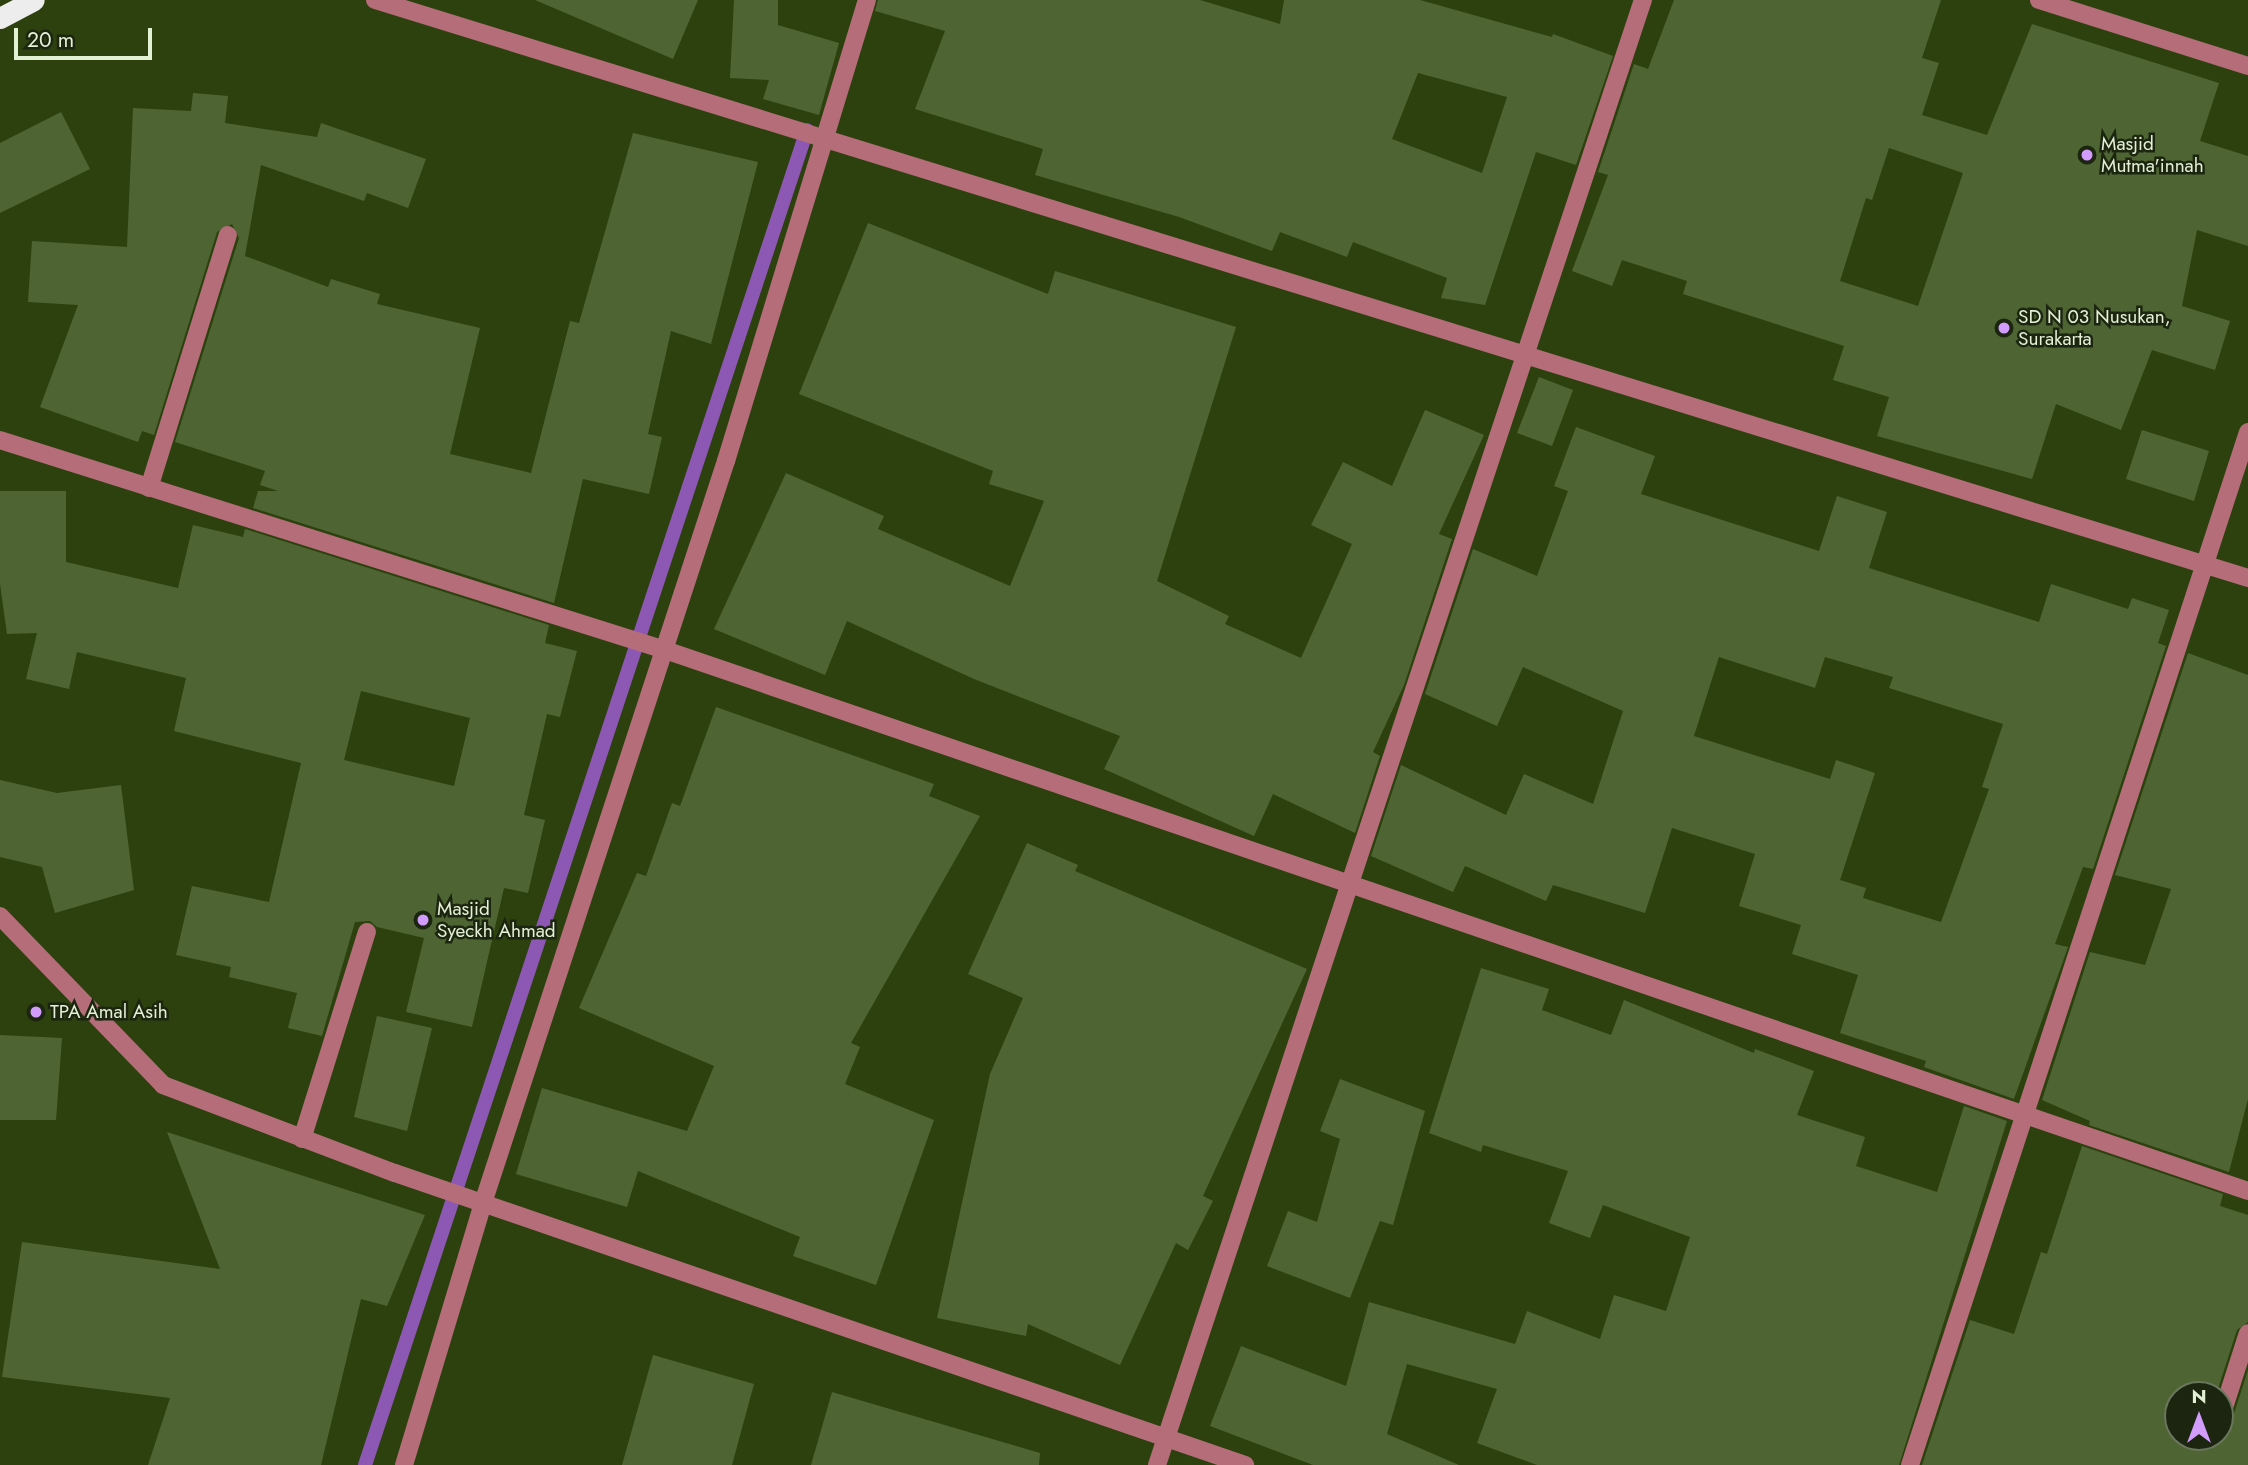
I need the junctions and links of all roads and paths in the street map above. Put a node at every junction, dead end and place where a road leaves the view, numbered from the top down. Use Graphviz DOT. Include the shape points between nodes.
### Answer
graph roads {
  1 [pos="34,0"];
  2 [pos="375,0"];
  3 [pos="867,0"];
  4 [pos="1643,0"];
  5 [pos="2039,0"];
  6 [pos="0,18"];
  7 [pos="2248,66"];
  8 [pos="822,136"];
  9 [pos="228,235"];
  10 [pos="1526,354"];
  11 [pos="2248,432"];
  12 [pos="0,440"];
  13 [pos="149,488"];
  14 [pos="2205,565"];
  15 [pos="2248,578"];
  16 [pos="660,648"];
  17 [pos="1350,884"];
  18 [pos="0,916"];
  19 [pos="367,932"];
  20 [pos="2025,1114"];
  21 [pos="302,1139"];
  22 [pos="2248,1191"];
  23 [pos="478,1201"];
  24 [pos="2248,1333"];
  25 [pos="2233,1381"];
  26 [pos="1167,1438"];
  27 [pos="404,1465"];
  28 [pos="1157,1465"];
  29 [pos="1245,1465"];
  30 [pos="1910,1465"];
  1 -- 6 [label="highway"];
  2 -- 8 [label="street"];
  3 -- 8 [label="street"];
  4 -- 10 [label="street"];
  5 -- 7 [label="street"];
  8 -- 10 [label="street"];
  8 -- 16 [label="street"];
  9 -- 13 [label="street"];
  10 -- 14 [label="street"];
  10 -- 17 [label="street"];
  11 -- 14 [label="street"];
  12 -- 13 [label="street"];
  13 -- 16 [label="street"];
  14 -- 15 [label="street"];
  14 -- 20 [label="street"];
  16 -- 17 [label="street"];
  16 -- 23 [label="street"];
  17 -- 20 [label="street"];
  17 -- 26 [label="street"];
  18 -- 21 [label="street" via="163,1085"];
  19 -- 21 [label="street"];
  20 -- 22 [label="street"];
  20 -- 30 [label="street"];
  21 -- 23 [label="street"];
  23 -- 26 [label="street"];
  23 -- 27 [label="street"];
  24 -- 25 [label="street"];
  26 -- 28 [label="street"];
  26 -- 29 [label="street"];
}
